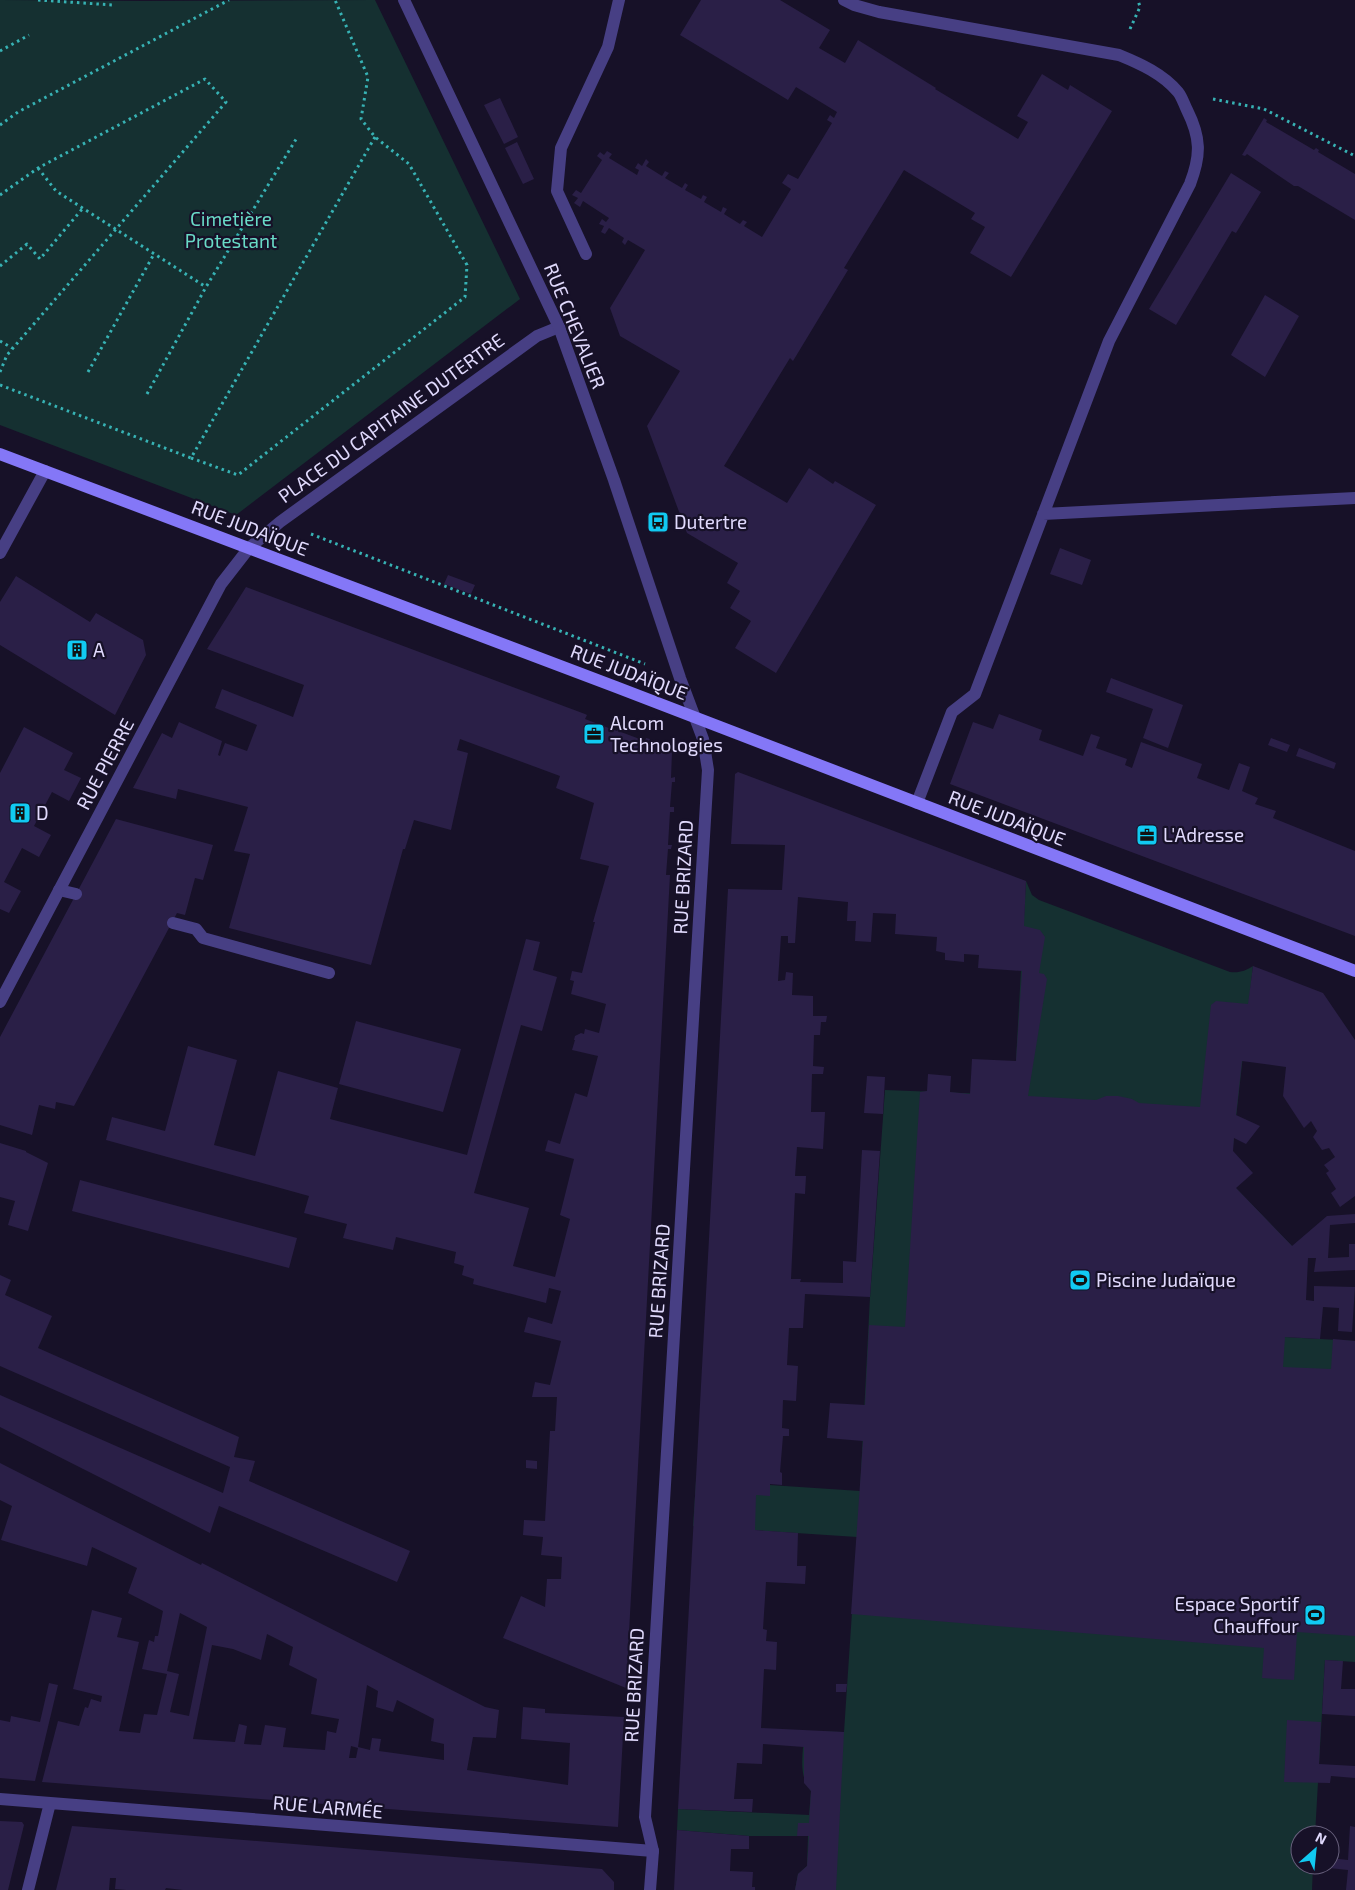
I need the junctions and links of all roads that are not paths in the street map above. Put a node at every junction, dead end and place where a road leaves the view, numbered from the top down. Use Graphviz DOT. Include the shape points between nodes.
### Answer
graph roads {
  1 [pos="404,0"];
  2 [pos="619,0"];
  3 [pos="844,0"];
  4 [pos="586,254"];
  5 [pos="559,327"];
  6 [pos="0,454"];
  7 [pos="45,471"];
  8 [pos="1355,498"];
  9 [pos="1043,514"];
  10 [pos="249,548"];
  11 [pos="0,553"];
  12 [pos="680,678"];
  13 [pos="695,718"];
  14 [pos="917,803"];
  15 [pos="59,890"];
  16 [pos="76,894"];
  17 [pos="173,923"];
  18 [pos="1355,971"];
  19 [pos="328,973"];
  20 [pos="0,1002"];
  21 [pos="0,1799"];
  22 [pos="50,1803"];
  23 [pos="653,1852"];
  24 [pos="28,1890"];
  25 [pos="650,1890"];
  1 -- 5 [label="street, RUE CHEVALIER"];
  2 -- 4 [label="street" via="608,47 561,148 557,191"];
  3 -- 9 [label="street" via="880,12 1120,55 1162,77 1179,93 1191,118 1198,139 1198,164 1109,341"];
  5 -- 10 [label="street, PLACE DU CAPITAINE DUTERTRE" via="537,336 266,532"];
  5 -- 12 [label="street, RUE CHEVALIER"];
  6 -- 7 [label="main road, RUE JUDAÏQUE"];
  7 -- 10 [label="main road, RUE JUDAÏQUE"];
  7 -- 11 [label="street"];
  8 -- 9 [label="street"];
  9 -- 14 [label="street" via="974,694 952,712"];
  10 -- 13 [label="main road, RUE JUDAÏQUE"];
  10 -- 15 [label="street, RUE PIERRE" via="221,584"];
  12 -- 13 [label="street, RUE BRIZARD"];
  13 -- 14 [label="main road, RUE JUDAÏQUE"];
  13 -- 23 [label="street, RUE BRIZARD" via="703,739 708,770 645,1818"];
  14 -- 18 [label="main road, RUE JUDAÏQUE"];
  15 -- 16 [label="street"];
  15 -- 20 [label="street, RUE PIERRE"];
  17 -- 19 [label="street" via="196,930 204,938"];
  21 -- 22 [label="street, RUE LARMÉE"];
  22 -- 23 [label="street, RUE LARMÉE"];
  22 -- 24 [label="street"];
  23 -- 25 [label="street, RUE BRIZARD"];
}
